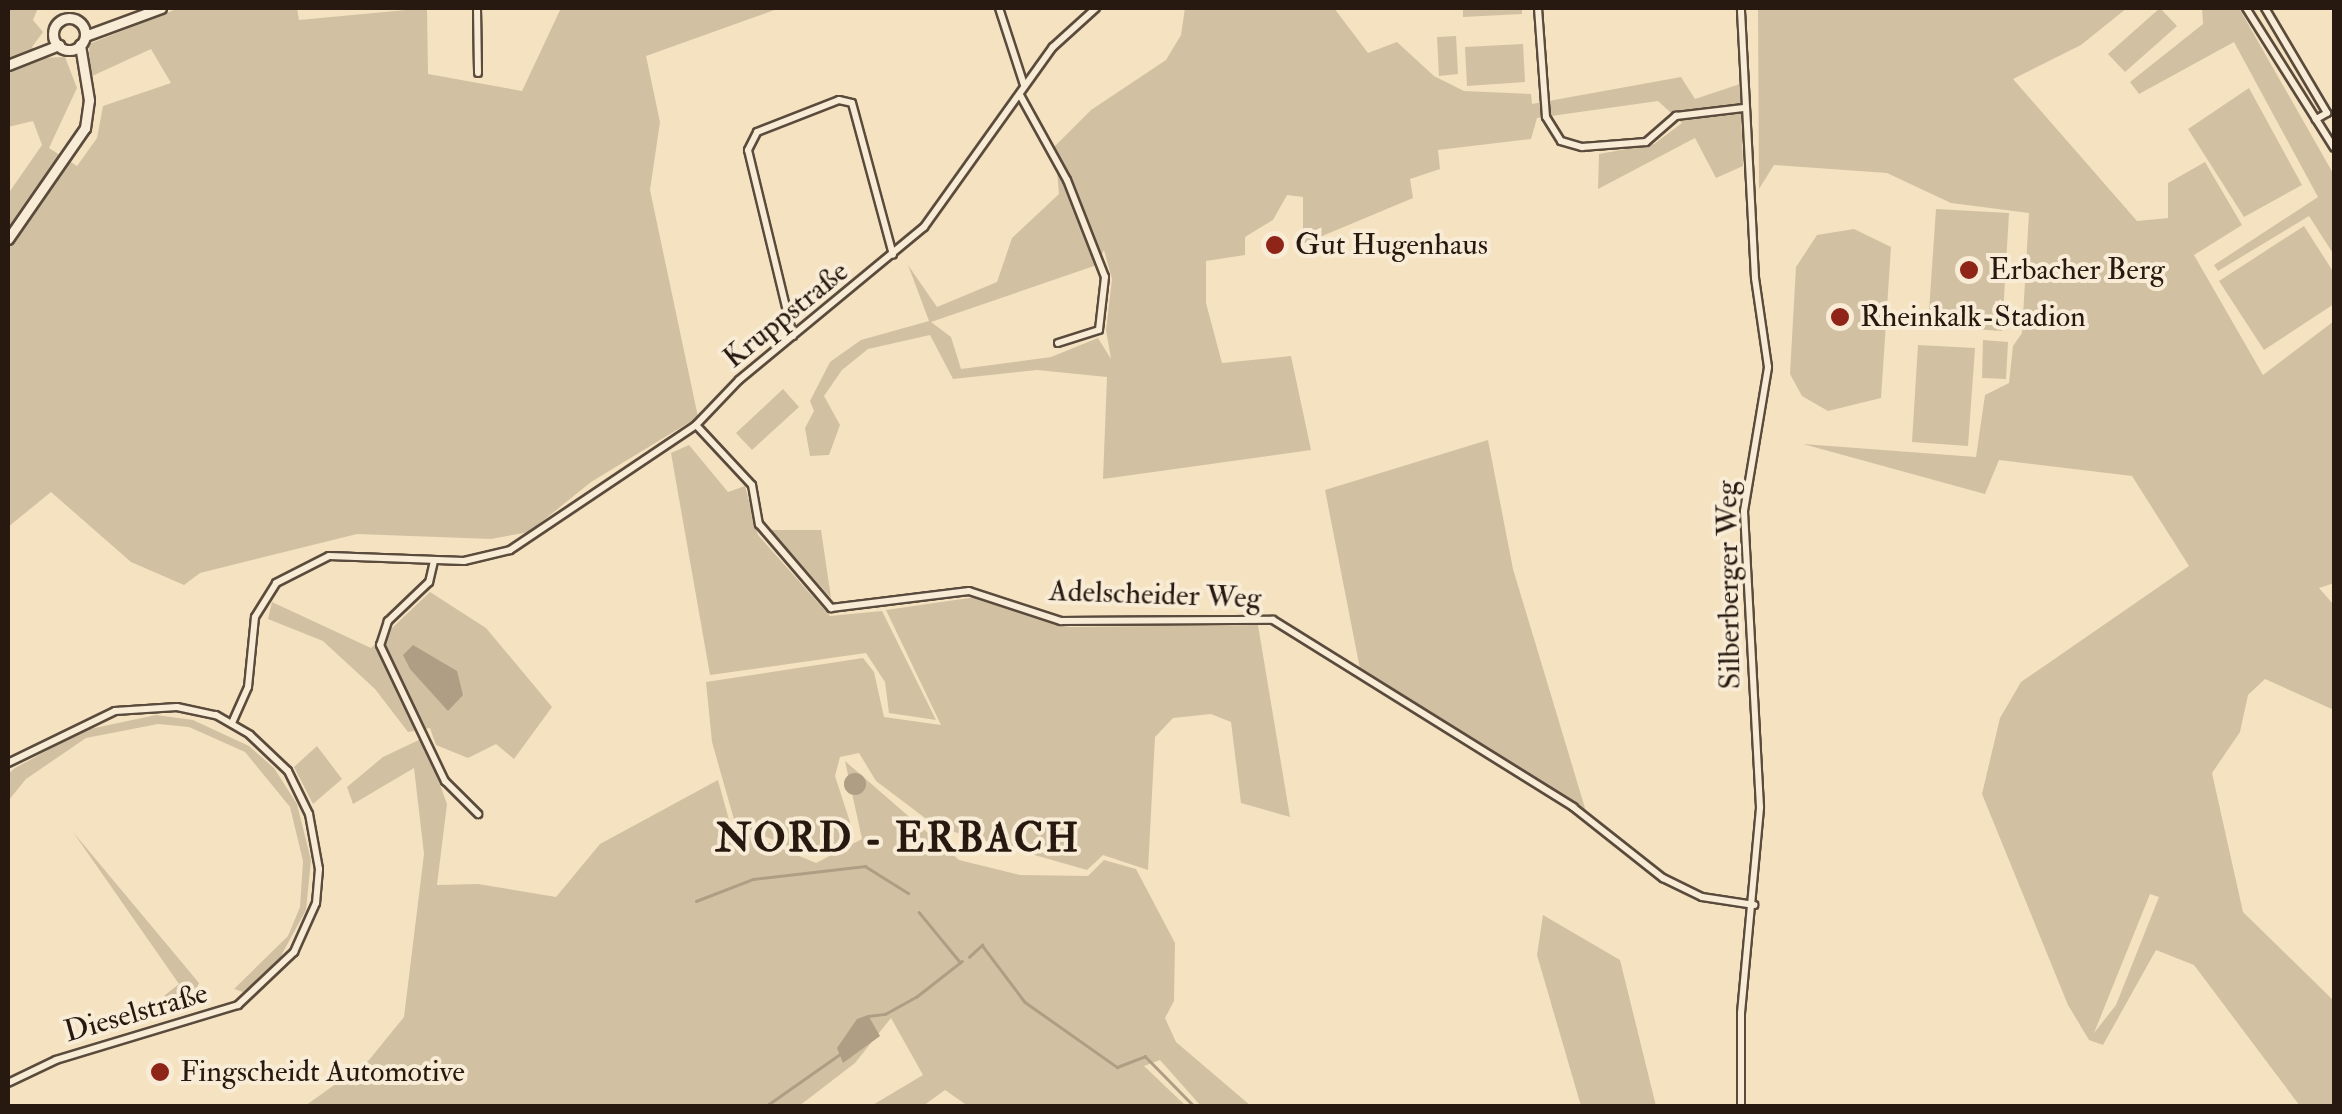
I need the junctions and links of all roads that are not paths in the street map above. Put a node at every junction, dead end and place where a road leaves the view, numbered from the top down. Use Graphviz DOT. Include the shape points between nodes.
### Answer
graph roads {
  1 [pos="161,8"];
  2 [pos="477,8"];
  3 [pos="999,8"];
  4 [pos="1096,8"];
  5 [pos="1538,8"];
  6 [pos="1742,8"];
  7 [pos="2246,8"];
  8 [pos="2265,8"];
  9 [pos="73,43"];
  10 [pos="8,65"];
  11 [pos="478,73"];
  12 [pos="1024,86"];
  13 [pos="1020,94"];
  14 [pos="1744,108"];
  15 [pos="2316,119"];
  16 [pos="2334,148"];
  17 [pos="8,239"];
  18 [pos="892,255"];
  19 [pos="793,337"];
  20 [pos="1058,343"];
  21 [pos="696,425"];
  22 [pos="434,561"];
  23 [pos="232,723"];
  24 [pos="8,762"];
  25 [pos="478,814"];
  26 [pos="1754,905"];
  27 [pos="8,1083"];
  28 [pos="1741,1106"];
  1 -- 9 [label="main road"];
  2 -- 11 [label="street"];
  3 -- 12 [label="street"];
  4 -- 12 [label="street, Kruppstraße"];
  5 -- 14 [label="street" via="1546,118 1561,141 1582,147 1646,142 1676,116"];
  6 -- 14 [label="street, Silberberger Weg"];
  7 -- 15 [label="street"];
  8 -- 15 [label="street" via="2328,113"];
  9 -- 10 [label="main road"];
  9 -- 17 [label="main road" via="84,73 82,138"];
  12 -- 13 [label="street, Kruppstraße"];
  13 -- 18 [label="street, Kruppstraße" via="930,219"];
  13 -- 20 [label="street" via="1067,180 1105,276 1099,330"];
  14 -- 26 [label="street, Silberberger Weg" via="1768,367 1744,511 1760,807"];
  15 -- 16 [label="street"];
  18 -- 19 [label="street, Kruppstraße"];
  18 -- 19 [label="street" via="852,103 839,100 752,135 748,150"];
  19 -- 21 [label="street, Kruppstraße"];
  21 -- 22 [label="street, Kruppstraße" via="610,478 532,540 480,558"];
  21 -- 26 [label="street, Adelscheider Weg" via="752,485 759,524 832,608 970,591 1062,621 1273,620 1573,807 1664,878 1702,897"];
  22 -- 23 [label="street, Kruppstraße" via="329,556 288,574 255,617 248,686"];
  22 -- 25 [label="street" via="429,582 388,621 380,645 445,781"];
  23 -- 24 [label="street, Dieselstraße" via="177,707 116,712"];
  23 -- 27 [label="street, Dieselstraße" via="288,770 313,826 318,891 294,952 267,983 221,1014 56,1060"];
  26 -- 28 [label="street, Silberberger Weg" via="1741,1013"];
}
